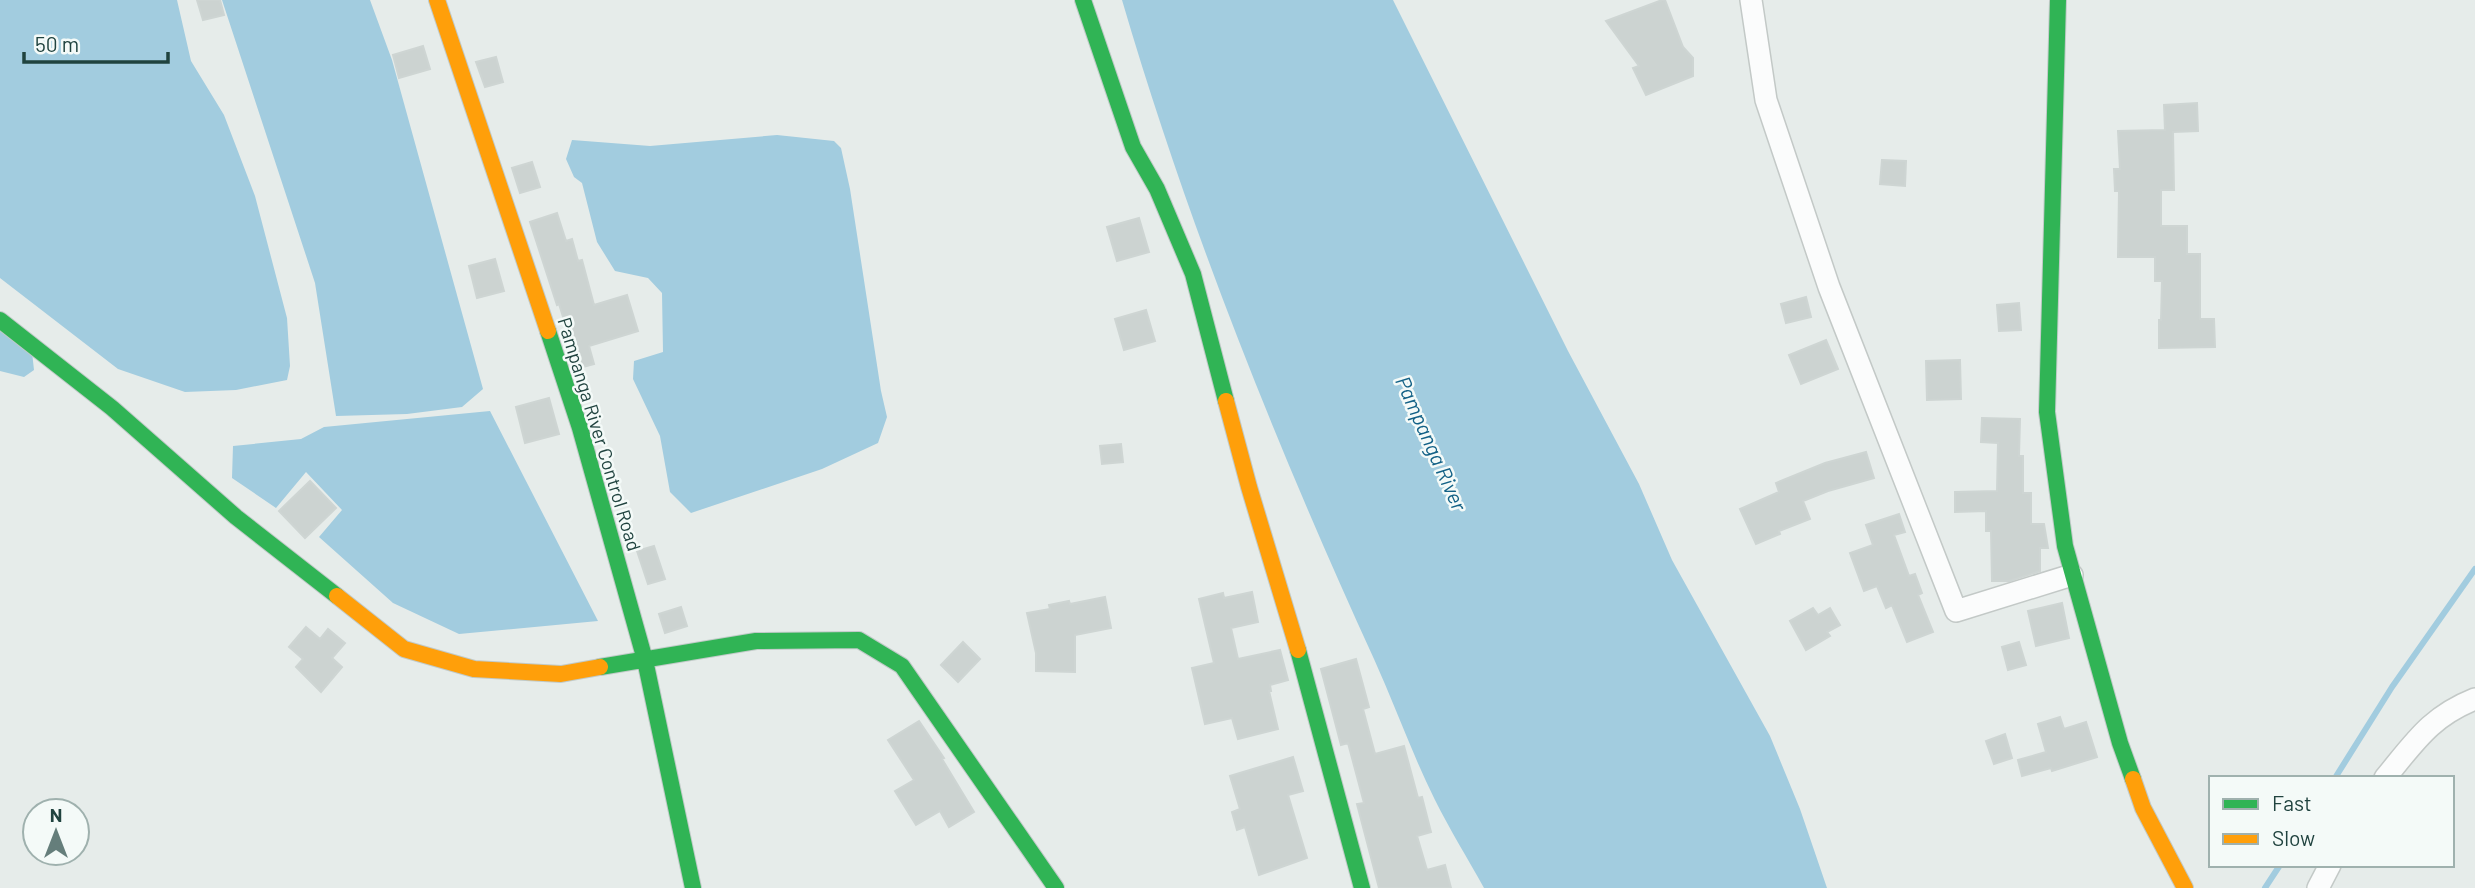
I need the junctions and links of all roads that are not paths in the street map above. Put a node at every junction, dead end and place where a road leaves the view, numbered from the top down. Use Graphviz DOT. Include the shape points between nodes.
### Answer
graph roads {
  1 [pos="437,0"];
  2 [pos="1083,0"];
  3 [pos="1751,0"];
  4 [pos="2058,0"];
  5 [pos="0,320"];
  6 [pos="2072,575"];
  7 [pos="645,660"];
  8 [pos="2475,699"];
  9 [pos="2387,776"];
  10 [pos="2329,867"];
  11 [pos="693,888"];
  12 [pos="1056,888"];
  13 [pos="1362,888"];
  14 [pos="2185,888"];
  15 [pos="2318,888"];
  1 -- 7 [label="street, Pampanga River Control Road" via="580,428"];
  2 -- 13 [label="street" via="1133,146 1193,274"];
  3 -- 6 [label="street" via="1770,112 1829,287 1956,611"];
  4 -- 6 [label="street" via="2047,412"];
  5 -- 7 [label="street" via="112,408 236,517 404,649 474,669 561,674"];
  6 -- 14 [label="street" via="2120,743 2139,795"];
  7 -- 11 [label="street, Pampanga River Control Road"];
  7 -- 12 [label="street" via="756,641 859,640 902,666"];
  8 -- 9 [label="street" via="2431,723"];
  10 -- 15 [label="street"];
}
